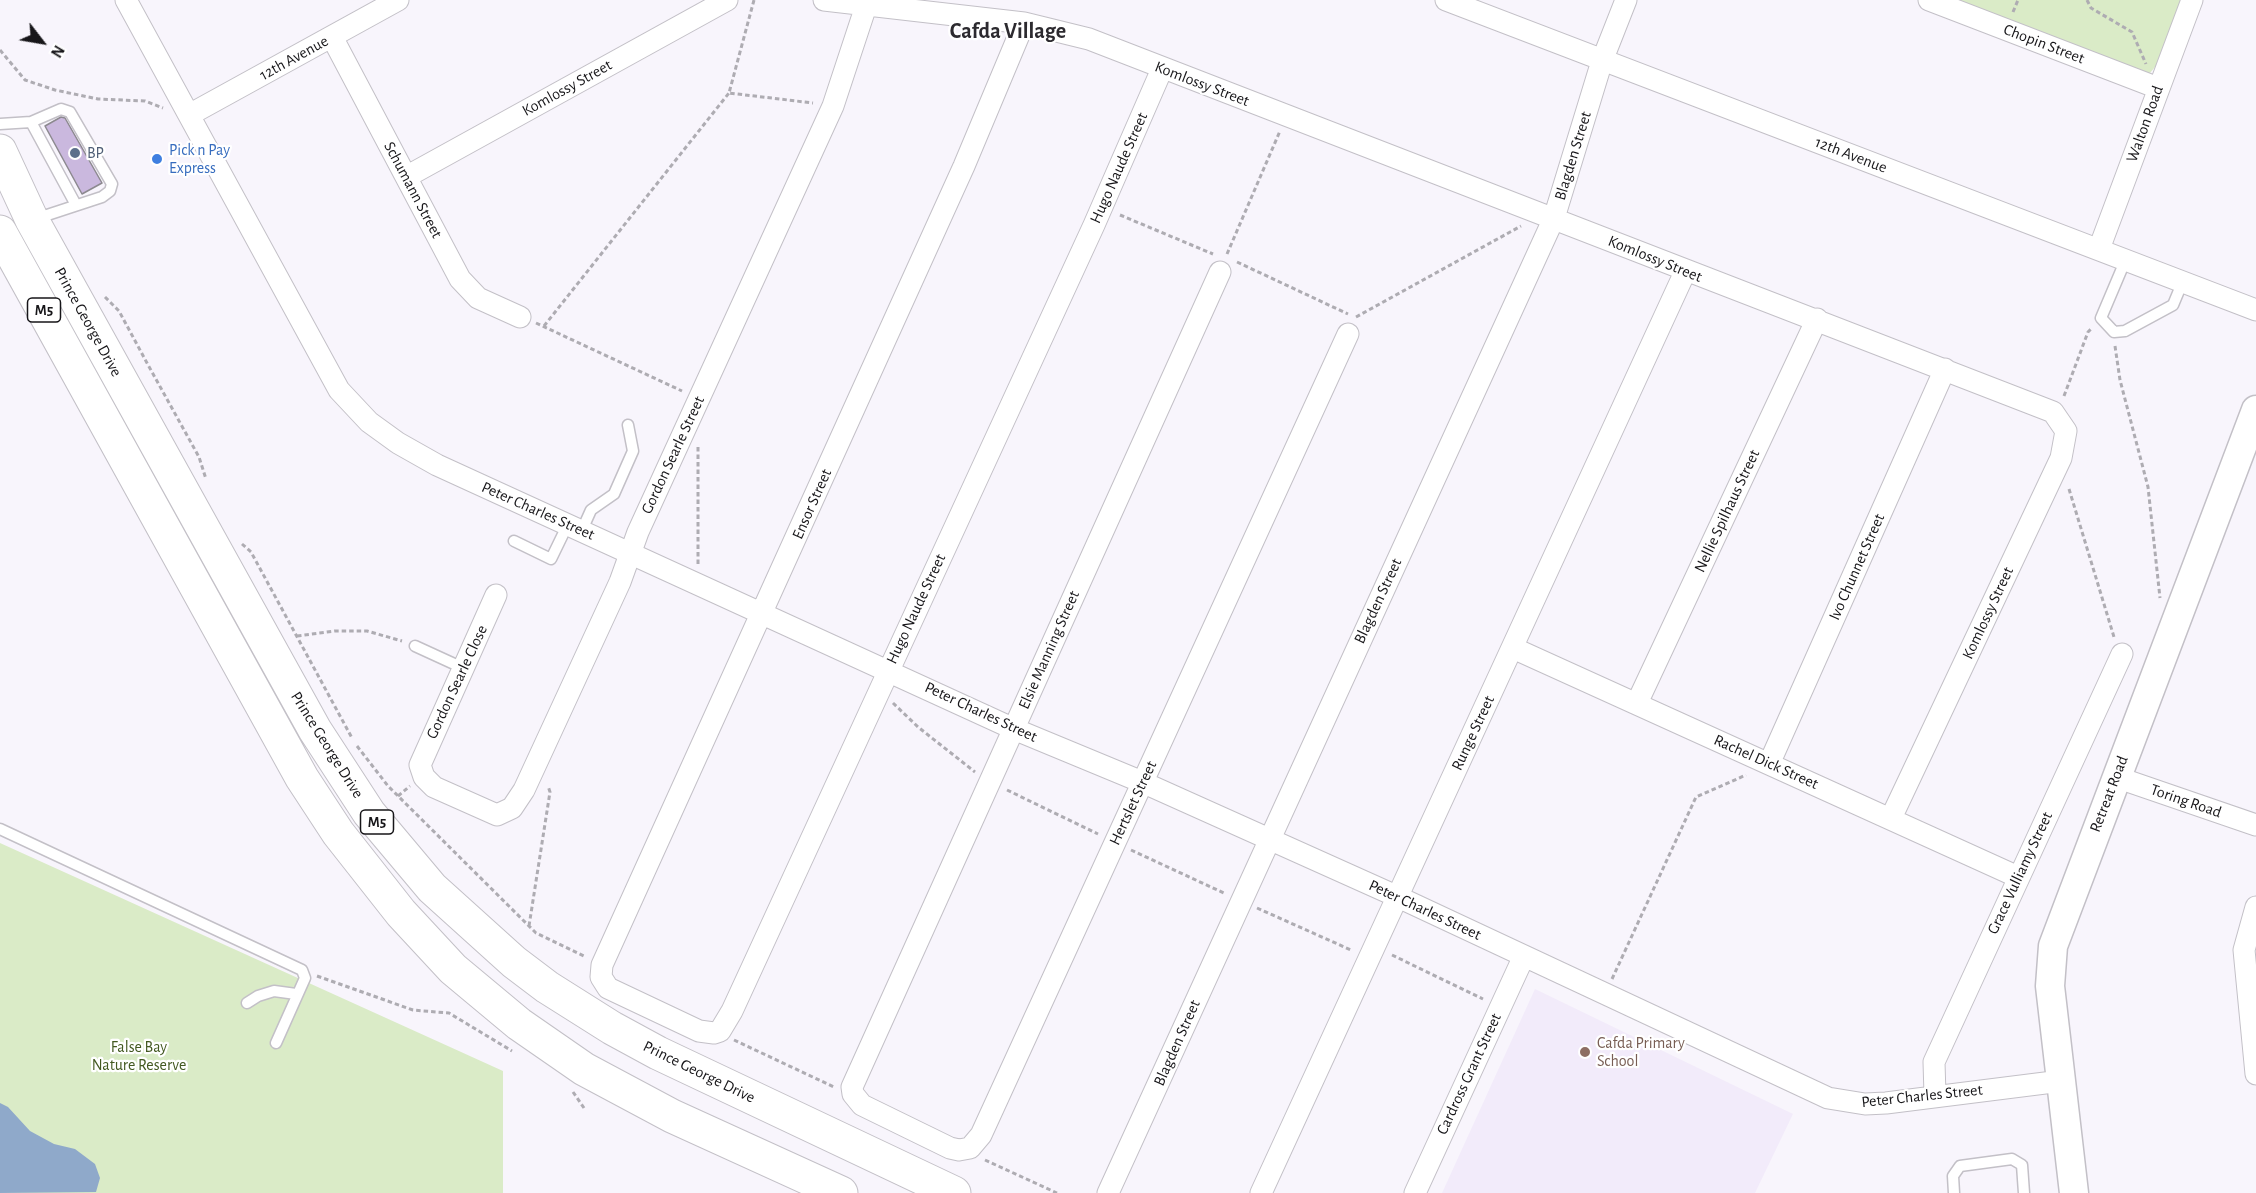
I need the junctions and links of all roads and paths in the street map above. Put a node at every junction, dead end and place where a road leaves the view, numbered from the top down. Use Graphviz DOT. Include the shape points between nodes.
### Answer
graph roads {
  1 [pos="126,0"];
  2 [pos="398,0"];
  3 [pos="727,0"];
  4 [pos="754,0"];
  5 [pos="824,0"];
  6 [pos="1446,0"];
  7 [pos="1626,0"];
  8 [pos="1929,0"];
  9 [pos="2087,0"];
  10 [pos="2192,0"];
  11 [pos="867,2"];
  12 [pos="1024,23"];
  13 [pos="332,37"];
  14 [pos="0,50"];
  15 [pos="1602,61"];
  16 [pos="1162,69"];
  17 [pos="2158,88"];
  18 [pos="729,93"];
  19 [pos="833,106"];
  20 [pos="166,110"];
  21 [pos="189,115"];
  22 [pos="1287,116"];
  23 [pos="31,122"];
  24 [pos="0,124"];
  25 [pos="0,151"];
  26 [pos="406,177"];
  27 [pos="76,205"];
  28 [pos="1102,207"];
  29 [pos="1530,209"];
  30 [pos="1554,218"];
  31 [pos="32,220"];
  32 [pos="0,233"];
  33 [pos="2099,249"];
  34 [pos="2126,260"];
  35 [pos="1223,264"];
  36 [pos="1685,272"];
  37 [pos="2183,281"];
  38 [pos="98,290"];
  39 [pos="2256,310"];
  40 [pos="520,317"];
  41 [pos="2101,318"];
  42 [pos="1817,319"];
  43 [pos="544,326"];
  44 [pos="1351,326"];
  45 [pos="2114,332"];
  46 [pos="1946,369"];
  47 [pos="699,399"];
  48 [pos="2256,410"];
  49 [pos="2053,412"];
  50 [pos="628,425"];
  51 [pos="698,445"];
  52 [pos="2061,458"];
  53 [pos="208,485"];
  54 [pos="575,527"];
  55 [pos="514,541"];
  56 [pos="238,542"];
  57 [pos="631,553"];
  58 [pos="698,583"];
  59 [pos="496,595"];
  60 [pos="2163,606"];
  61 [pos="763,612"];
  62 [pos="297,636"];
  63 [pos="415,646"];
  64 [pos="1513,648"];
  65 [pos="2122,654"];
  66 [pos="463,669"];
  67 [pos="888,670"];
  68 [pos="879,689"];
  69 [pos="1637,703"];
  70 [pos="1014,729"];
  71 [pos="539,758"];
  72 [pos="1769,764"];
  73 [pos="421,769"];
  74 [pos="2116,777"];
  75 [pos="990,781"];
  76 [pos="1142,782"];
  77 [pos="1891,818"];
  78 [pos="2256,825"];
  79 [pos="0,829"];
  80 [pos="1269,841"];
  81 [pos="1114,842"];
  82 [pos="2018,877"];
  83 [pos="1396,896"];
  84 [pos="1242,901"];
  85 [pos="2256,907"];
  86 [pos="528,926"];
  87 [pos="1373,946"];
  88 [pos="1524,956"];
  89 [pos="594,961"];
  90 [pos="304,975"];
  91 [pos="603,984"];
  92 [pos="296,994"];
  93 [pos="1605,994"];
  94 [pos="247,1003"];
  95 [pos="1490,1030"];
  96 [pos="729,1038"];
  97 [pos="276,1043"];
  98 [pos="521,1056"];
  99 [pos="2256,1074"];
  100 [pos="2061,1082"];
  101 [pos="567,1085"];
  102 [pos="847,1092"];
  103 [pos="1935,1095"];
  104 [pos="584,1108"];
  105 [pos="978,1156"];
  106 [pos="779,1165"];
  107 [pos="810,1193"];
  108 [pos="841,1193"];
  109 [pos="954,1193"];
  110 [pos="1057,1193"];
  111 [pos="1108,1193"];
  112 [pos="1261,1193"];
  113 [pos="1414,1193"];
  114 [pos="1954,1193"];
  115 [pos="2024,1193"];
  116 [pos="2074,1193"];
  1 -- 21 [label="street, Peter Charles Street"];
  2 -- 13 [label="street, 12th Avenue"];
  3 -- 26 [label="street, Komlossy Street"];
  4 -- 18 [label="path"];
  5 -- 11 [label="street, Komlossy Street"];
  6 -- 15 [label="street, 12th Avenue"];
  7 -- 15 [label="street, Blagden Street"];
  8 -- 17 [label="street, Chopin Street"];
  9 -- 17 [label="path" via="2091,8 2132,32"];
  10 -- 17 [label="street, Walton Road"];
  11 -- 12 [label="street, Komlossy Street"];
  11 -- 19 [label="street, Gordon Searle Street"];
  12 -- 16 [label="street, Komlossy Street" via="1089,39"];
  12 -- 61 [label="street, Ensor Street"];
  13 -- 21 [label="street, 12th Avenue"];
  13 -- 26 [label="street, Schumann Street"];
  14 -- 20 [label="path" via="25,80 98,99 145,101"];
  15 -- 30 [label="street, Blagden Street"];
  15 -- 33 [label="street, 12th Avenue"];
  16 -- 22 [label="street, Komlossy Street"];
  16 -- 28 [label="street, Hugo Naude Street"];
  17 -- 33 [label="street, Walton Road"];
  18 -- 19 [label="path"];
  18 -- 43 [label="path"];
  19 -- 47 [label="street, Gordon Searle Street"];
  21 -- 54 [label="street, Peter Charles Street" via="339,390 353,407 398,443 437,465"];
  22 -- 29 [label="street, Komlossy Street"];
  22 -- 35 [label="path"];
  23 -- 24 [label="lane"];
  23 -- 27 [label="lane"];
  23 -- 27 [label="lane" via="61,109 70,112 112,184 107,194"];
  25 -- 31 [label="main road, Prince George Drive / M5"];
  26 -- 40 [label="street, Schumann Street" via="468,289 478,298"];
  27 -- 31 [label="lane"];
  28 -- 35 [label="path"];
  28 -- 67 [label="street, Hugo Naude Street"];
  29 -- 30 [label="street, Komlossy Street"];
  29 -- 44 [label="path" via="1523,225"];
  30 -- 36 [label="street, Komlossy Street"];
  30 -- 80 [label="street, Blagden Street"];
  31 -- 32 [label="street"];
  31 -- 109 [label="main road, Prince George Drive / M5" via="332,758 369,813 432,888 484,938 530,974 612,1028"];
  32 -- 106 [label="main road, Prince George Drive / M5" via="302,777 338,833 401,913 453,969 519,1024 584,1069 672,1116"];
  33 -- 34 [label="street, 12th Avenue"];
  34 -- 37 [label="street, 12th Avenue"];
  34 -- 41 [label="lane"];
  35 -- 44 [label="path"];
  35 -- 70 [label="street, Elsie Manning Street"];
  36 -- 42 [label="street, Komlossy Street"];
  36 -- 64 [label="street, Runge Street"];
  37 -- 39 [label="street, 12th Avenue"];
  37 -- 45 [label="lane" via="2173,304 2125,331"];
  38 -- 53 [label="path" via="119,311 199,457"];
  40 -- 43 [label="path"];
  41 -- 45 [label="lane"];
  41 -- 49 [label="path" via="2088,332 2062,399"];
  42 -- 46 [label="street, Komlossy Street"];
  42 -- 69 [label="street, Nellie Spilhaus Street"];
  43 -- 47 [label="path"];
  44 -- 76 [label="street, Hertslet Street"];
  45 -- 60 [label="path" via="2120,380 2148,487 2158,594"];
  46 -- 49 [label="street, Komlossy Street"];
  46 -- 72 [label="street, Ivo Chunnet Street"];
  47 -- 57 [label="street, Gordon Searle Street"];
  48 -- 74 [label="main road, Retreat Road"];
  49 -- 52 [label="street, Komlossy Street" via="2066,431"];
  50 -- 54 [label="lane" via="633,451 614,494"];
  51 -- 58 [label="path"];
  52 -- 65 [label="path" via="2111,629"];
  52 -- 77 [label="street, Komlossy Street"];
  54 -- 55 [label="lane" via="551,559"];
  54 -- 57 [label="street, Peter Charles Street"];
  56 -- 62 [label="path" via="251,552"];
  57 -- 58 [label="street, Peter Charles Street"];
  57 -- 71 [label="street, Gordon Searle Street"];
  58 -- 61 [label="street, Peter Charles Street"];
  59 -- 66 [label="street, Gordon Searle Close"];
  61 -- 67 [label="street, Peter Charles Street"];
  61 -- 91 [label="street, Ensor Street" via="602,965"];
  62 -- 63 [label="path" via="367,631 390,635"];
  62 -- 86 [label="path" via="354,742 388,786"];
  63 -- 66 [label="lane"];
  64 -- 69 [label="street, Rachel Dick Street"];
  64 -- 83 [label="street, Runge Street"];
  65 -- 82 [label="street, Grace Vulliamy Street"];
  66 -- 73 [label="street, Gordon Searle Close" via="422,758"];
  67 -- 68 [label="street, Hugo Naude Street"];
  67 -- 70 [label="street, Peter Charles Street"];
  68 -- 75 [label="path" via="918,727"];
  68 -- 91 [label="street, Hugo Naude Street" via="720,1030 708,1033 679,1023"];
  69 -- 72 [label="street, Rachel Dick Street"];
  70 -- 75 [label="street, Elsie Manning Street"];
  70 -- 76 [label="street, Peter Charles Street"];
  71 -- 73 [label="street, Gordon Searle Street" via="517,802 497,814 434,787"];
  71 -- 86 [label="path" via="550,792"];
  72 -- 77 [label="street, Rachel Dick Street"];
  72 -- 93 [label="path" via="1696,797"];
  74 -- 78 [label="street, Toring Road"];
  74 -- 100 [label="main road, Retreat Road" via="2057,930 2051,957 2050,986"];
  75 -- 81 [label="path"];
  75 -- 102 [label="street, Elsie Manning Street"];
  76 -- 80 [label="street, Peter Charles Street"];
  76 -- 81 [label="street, Hertslet Street"];
  77 -- 82 [label="street, Rachel Dick Street"];
  79 -- 90 [label="lane" via="302,970"];
  80 -- 83 [label="street, Peter Charles Street"];
  80 -- 84 [label="street, Blagden Street"];
  81 -- 84 [label="path"];
  81 -- 102 [label="street, Hertslet Street" via="977,1143 959,1150 950,1148 862,1105"];
  82 -- 103 [label="street, Grace Vulliamy Street" via="1934,1062"];
  83 -- 87 [label="street, Runge Street"];
  83 -- 88 [label="street, Peter Charles Street"];
  84 -- 87 [label="path" via="1350,951 1355,939"];
  84 -- 111 [label="street, Blagden Street"];
  85 -- 99 [label="street" via="2244,950"];
  86 -- 89 [label="path"];
  87 -- 95 [label="path" via="1486,1001"];
  87 -- 112 [label="street, Runge Street"];
  88 -- 93 [label="street, Peter Charles Street"];
  88 -- 95 [label="street, Cardross Grant Street"];
  90 -- 92 [label="lane"];
  90 -- 98 [label="path" via="321,976 413,1010 449,1013"];
  92 -- 94 [label="lane" via="274,991"];
  92 -- 97 [label="lane"];
  93 -- 103 [label="street, Peter Charles Street" via="1828,1098 1865,1104"];
  95 -- 113 [label="street, Cardross Grant Street"];
  96 -- 102 [label="path"];
  100 -- 103 [label="street, Peter Charles Street"];
  100 -- 116 [label="main road, Retreat Road"];
  101 -- 104 [label="path"];
  105 -- 110 [label="path"];
  106 -- 107 [label="street"];
  106 -- 108 [label="main road, Prince George Drive / M5"];
  114 -- 115 [label="lane" via="1953,1176 1960,1166 2012,1159 2022,1165"];
}
